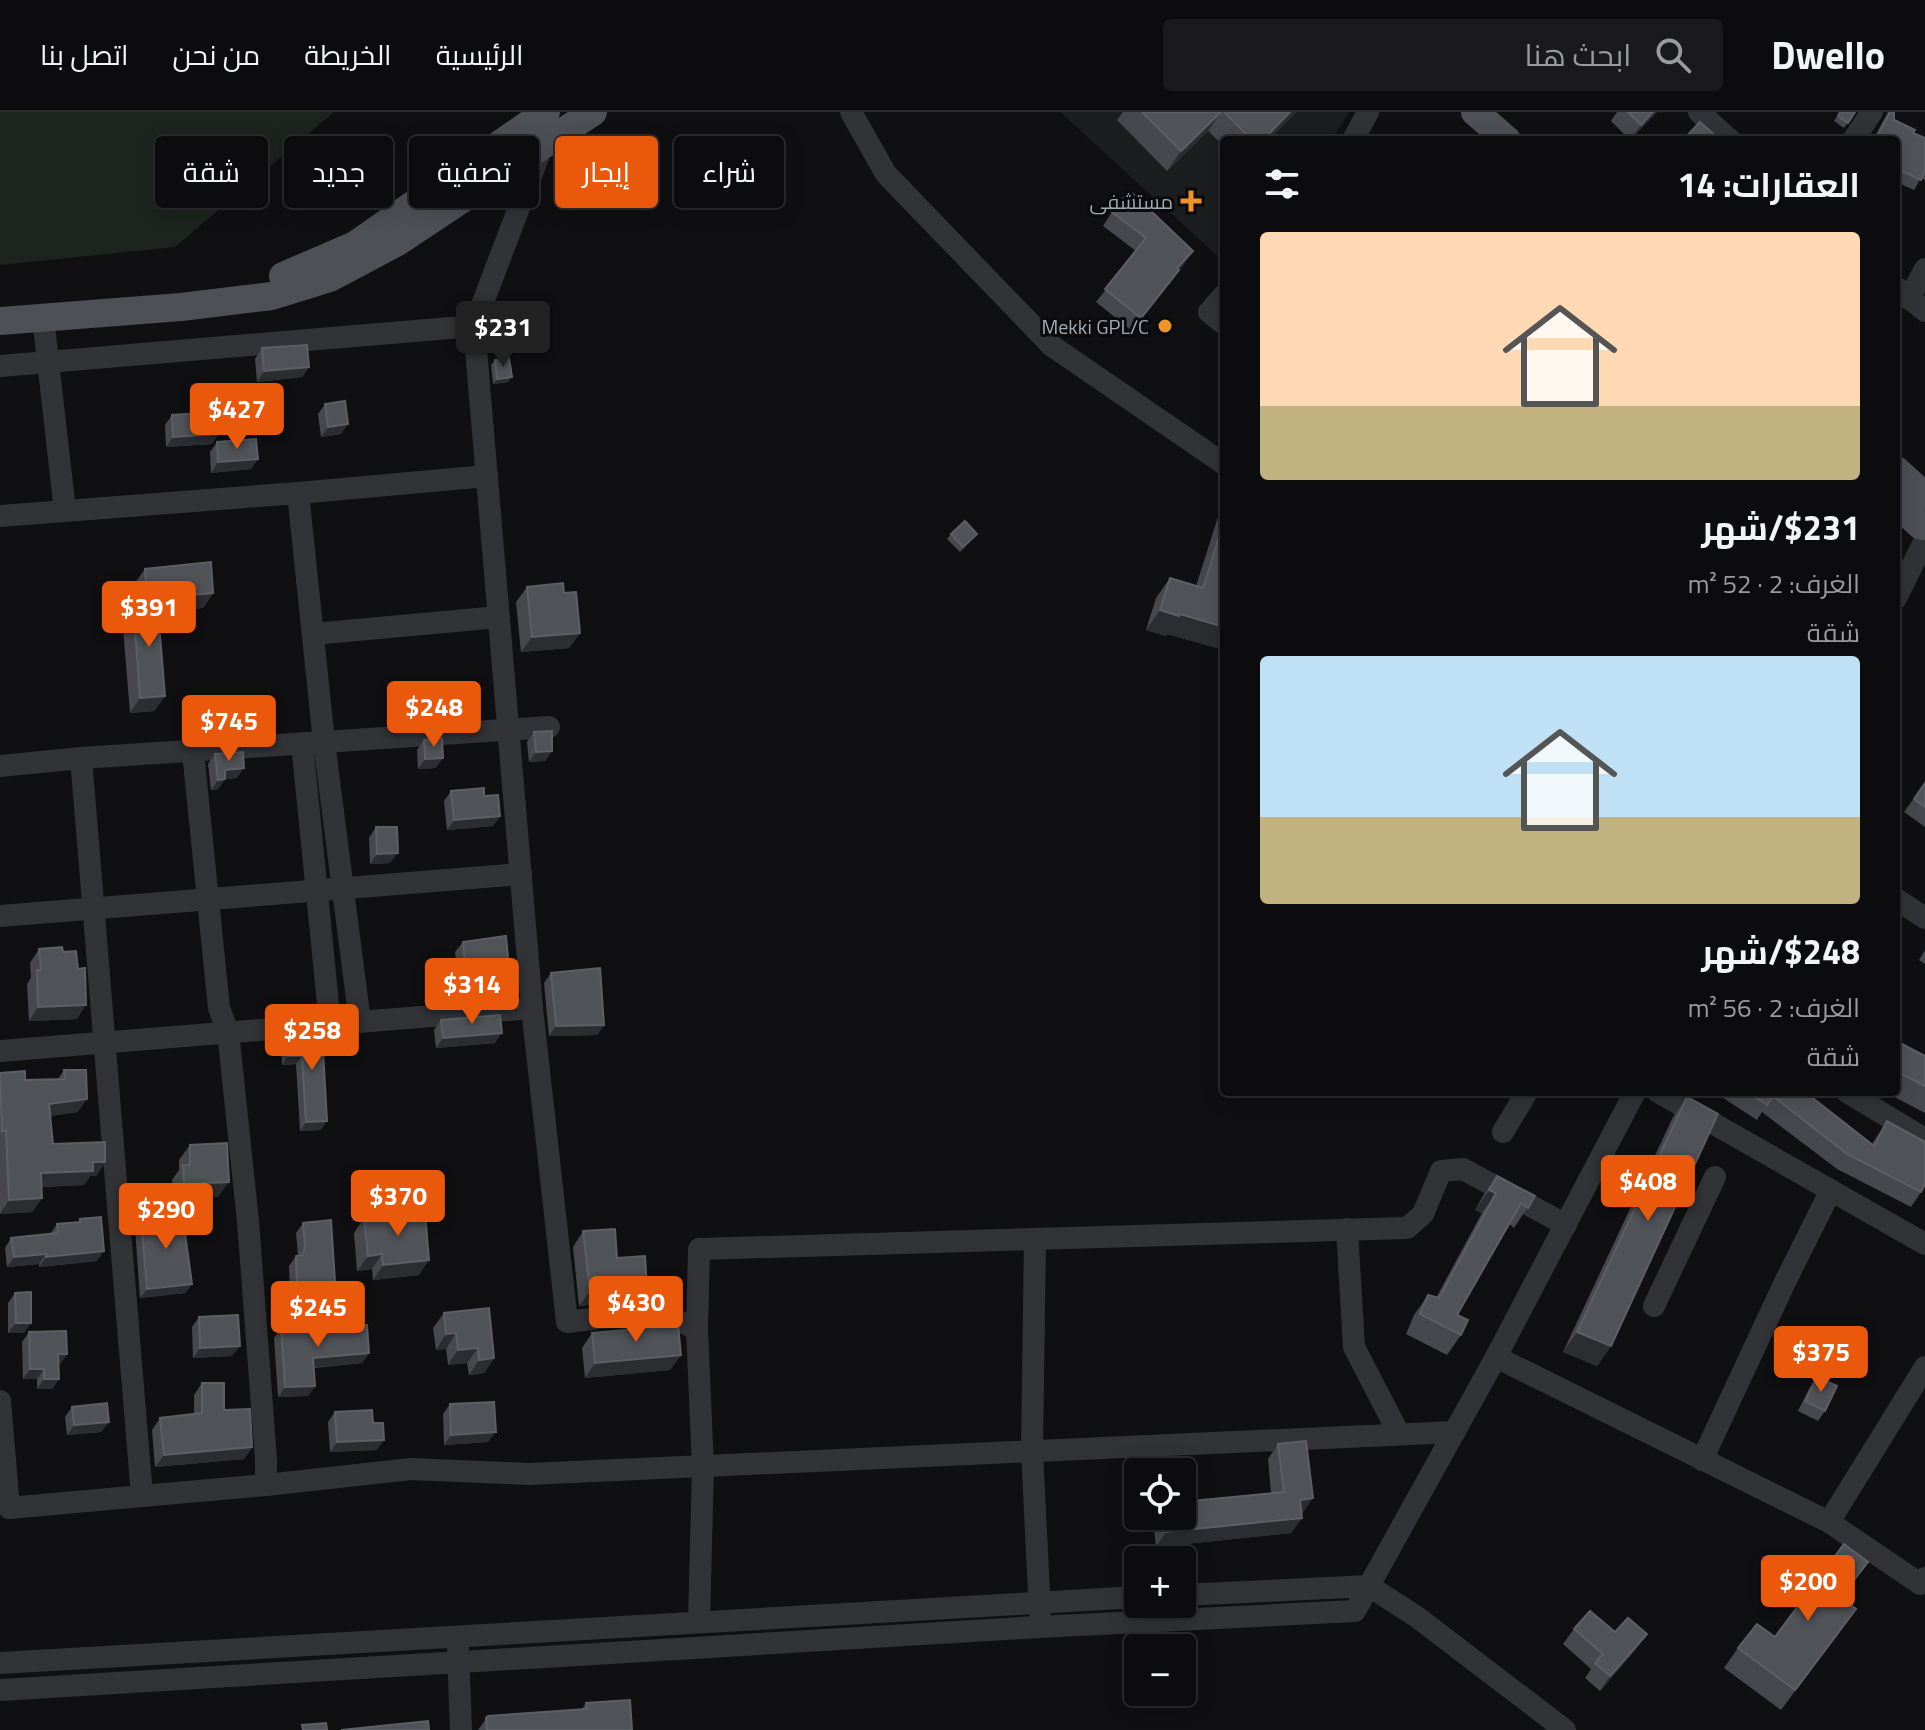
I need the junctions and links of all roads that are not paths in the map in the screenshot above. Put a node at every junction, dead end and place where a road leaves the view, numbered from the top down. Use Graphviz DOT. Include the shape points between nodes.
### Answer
graph roads {
  1 [pos="546,112"];
  2 [pos="593,112"];
  3 [pos="851,112"];
  4 [pos="1368,112"];
  5 [pos="1475,112"];
  6 [pos="1699,112"];
  7 [pos="1872,112"];
  8 [pos="1355,136"];
  9 [pos="1502,136"];
  10 [pos="1726,136"];
  11 [pos="1856,136"];
  12 [pos="542,147"];
  13 [pos="1925,269"];
  14 [pos="1910,299"];
  15 [pos="1220,300"];
  16 [pos="0,309"];
  17 [pos="43,317"];
  18 [pos="0,321"];
  19 [pos="1220,321"];
  20 [pos="474,326"];
  21 [pos="48,362"];
  22 [pos="0,366"];
  23 [pos="1220,461"];
  24 [pos="1900,474"];
  25 [pos="487,476"];
  26 [pos="298,493"];
  27 [pos="1925,496"];
  28 [pos="1900,507"];
  29 [pos="65,511"];
  30 [pos="0,516"];
  31 [pos="1924,528"];
  32 [pos="1900,588"];
  33 [pos="499,617"];
  34 [pos="313,634"];
  35 [pos="549,727"];
  36 [pos="509,729"];
  37 [pos="313,743"];
  38 [pos="193,752"];
  39 [pos="81,758"];
  40 [pos="0,766"];
  41 [pos="521,874"];
  42 [pos="343,888"];
  43 [pos="317,891"];
  44 [pos="206,900"];
  45 [pos="1900,902"];
  46 [pos="95,909"];
  47 [pos="0,916"];
  48 [pos="1925,918"];
  49 [pos="532,1008"];
  50 [pos="360,1022"];
  51 [pos="330,1024"];
  52 [pos="228,1032"];
  53 [pos="104,1042"];
  54 [pos="0,1051"];
  55 [pos="1525,1096"];
  56 [pos="1633,1096"];
  57 [pos="1665,1096"];
  58 [pos="1854,1096"];
  59 [pos="1503,1132"];
  60 [pos="1925,1139"];
  61 [pos="1715,1177"];
  62 [pos="1831,1190"];
  63 [pos="1566,1225"];
  64 [pos="1347,1229"];
  65 [pos="1035,1239"];
  66 [pos="1925,1244"];
  67 [pos="1654,1306"];
  68 [pos="697,1329"];
  69 [pos="1496,1357"];
  70 [pos="1925,1367"];
  71 [pos="0,1401"];
  72 [pos="1455,1432"];
  73 [pos="1399,1434"];
  74 [pos="1032,1452"];
  75 [pos="1702,1460"];
  76 [pos="703,1467"];
  77 [pos="266,1485"];
  78 [pos="142,1496"];
  79 [pos="4,1509"];
  80 [pos="1829,1522"];
  81 [pos="1925,1578"];
  82 [pos="1369,1586"];
  83 [pos="1196,1594"];
  84 [pos="1124,1598"];
  85 [pos="1041,1601"];
  86 [pos="699,1621"];
  87 [pos="1039,1627"];
  88 [pos="458,1636"];
  89 [pos="459,1662"];
  90 [pos="0,1663"];
  91 [pos="0,1690"];
  92 [pos="461,1730"];
  93 [pos="1565,1730"];
  1 -- 16 [label="main road" via="355,245 289,275 221,290"];
  2 -- 12 [label="main road"];
  3 -- 23 [label="street" via="886,174 1052,346"];
  4 -- 8 [label="street"];
  5 -- 9 [label="main road"];
  6 -- 10 [label="street"];
  7 -- 11 [label="street"];
  12 -- 17 [label="main road" via="396,243 330,278 272,296"];
  12 -- 20 [label="street"];
  13 -- 14 [label="street"];
  15 -- 19 [label="street" via="1209,312"];
  17 -- 18 [label="main road"];
  17 -- 21 [label="street"];
  20 -- 21 [label="street"];
  20 -- 25 [label="street"];
  21 -- 22 [label="street"];
  21 -- 29 [label="street"];
  24 -- 27 [label="main road"];
  25 -- 26 [label="street"];
  25 -- 33 [label="street"];
  26 -- 29 [label="street"];
  26 -- 34 [label="street"];
  28 -- 31 [label="main road"];
  29 -- 30 [label="street"];
  31 -- 32 [label="street"];
  33 -- 34 [label="street"];
  33 -- 36 [label="street"];
  34 -- 37 [label="street"];
  35 -- 36 [label="street"];
  36 -- 37 [label="street"];
  36 -- 41 [label="street"];
  37 -- 38 [label="street"];
  37 -- 42 [label="street"];
  37 -- 43 [label="street"];
  38 -- 39 [label="street"];
  38 -- 44 [label="street"];
  39 -- 40 [label="street"];
  39 -- 46 [label="street"];
  41 -- 42 [label="street"];
  41 -- 49 [label="street"];
  42 -- 43 [label="street"];
  42 -- 50 [label="street"];
  43 -- 44 [label="street"];
  43 -- 51 [label="street"];
  44 -- 46 [label="street"];
  44 -- 52 [label="street" via="219,1008"];
  45 -- 48 [label="street"];
  46 -- 47 [label="street"];
  46 -- 53 [label="street"];
  49 -- 50 [label="street"];
  49 -- 68 [label="street" via="567,1322 674,1319"];
  50 -- 51 [label="street"];
  51 -- 52 [label="street"];
  52 -- 53 [label="street"];
  52 -- 77 [label="street" via="248,1221"];
  53 -- 54 [label="street"];
  53 -- 78 [label="street"];
  55 -- 59 [label="street"];
  56 -- 63 [label="street"];
  57 -- 62 [label="street"];
  58 -- 60 [label="street"];
  61 -- 67 [label="street"];
  62 -- 66 [label="street"];
  62 -- 75 [label="street"];
  63 -- 64 [label="street" via="1463,1169 1441,1171 1423,1214 1407,1228"];
  63 -- 69 [label="street"];
  64 -- 65 [label="street"];
  64 -- 73 [label="street" via="1354,1347"];
  65 -- 68 [label="street" via="699,1249"];
  65 -- 74 [label="street"];
  68 -- 76 [label="street"];
  69 -- 72 [label="street"];
  69 -- 75 [label="street"];
  70 -- 80 [label="street"];
  71 -- 79 [label="street"];
  72 -- 73 [label="street"];
  72 -- 82 [label="street"];
  73 -- 74 [label="street"];
  74 -- 76 [label="street"];
  74 -- 85 [label="street"];
  75 -- 80 [label="street"];
  76 -- 77 [label="street" via="529,1474 411,1469"];
  76 -- 86 [label="street"];
  77 -- 78 [label="street"];
  78 -- 79 [label="street"];
  80 -- 81 [label="street" via="1920,1584"];
  82 -- 83 [label="street"];
  82 -- 87 [label="street" via="1355,1611"];
  82 -- 93 [label="street"];
  84 -- 85 [label="street"];
  85 -- 86 [label="street"];
  85 -- 87 [label="street"];
  86 -- 88 [label="street"];
  87 -- 89 [label="street"];
  88 -- 89 [label="street"];
  88 -- 90 [label="street"];
  89 -- 91 [label="street"];
  89 -- 92 [label="street"];
}
